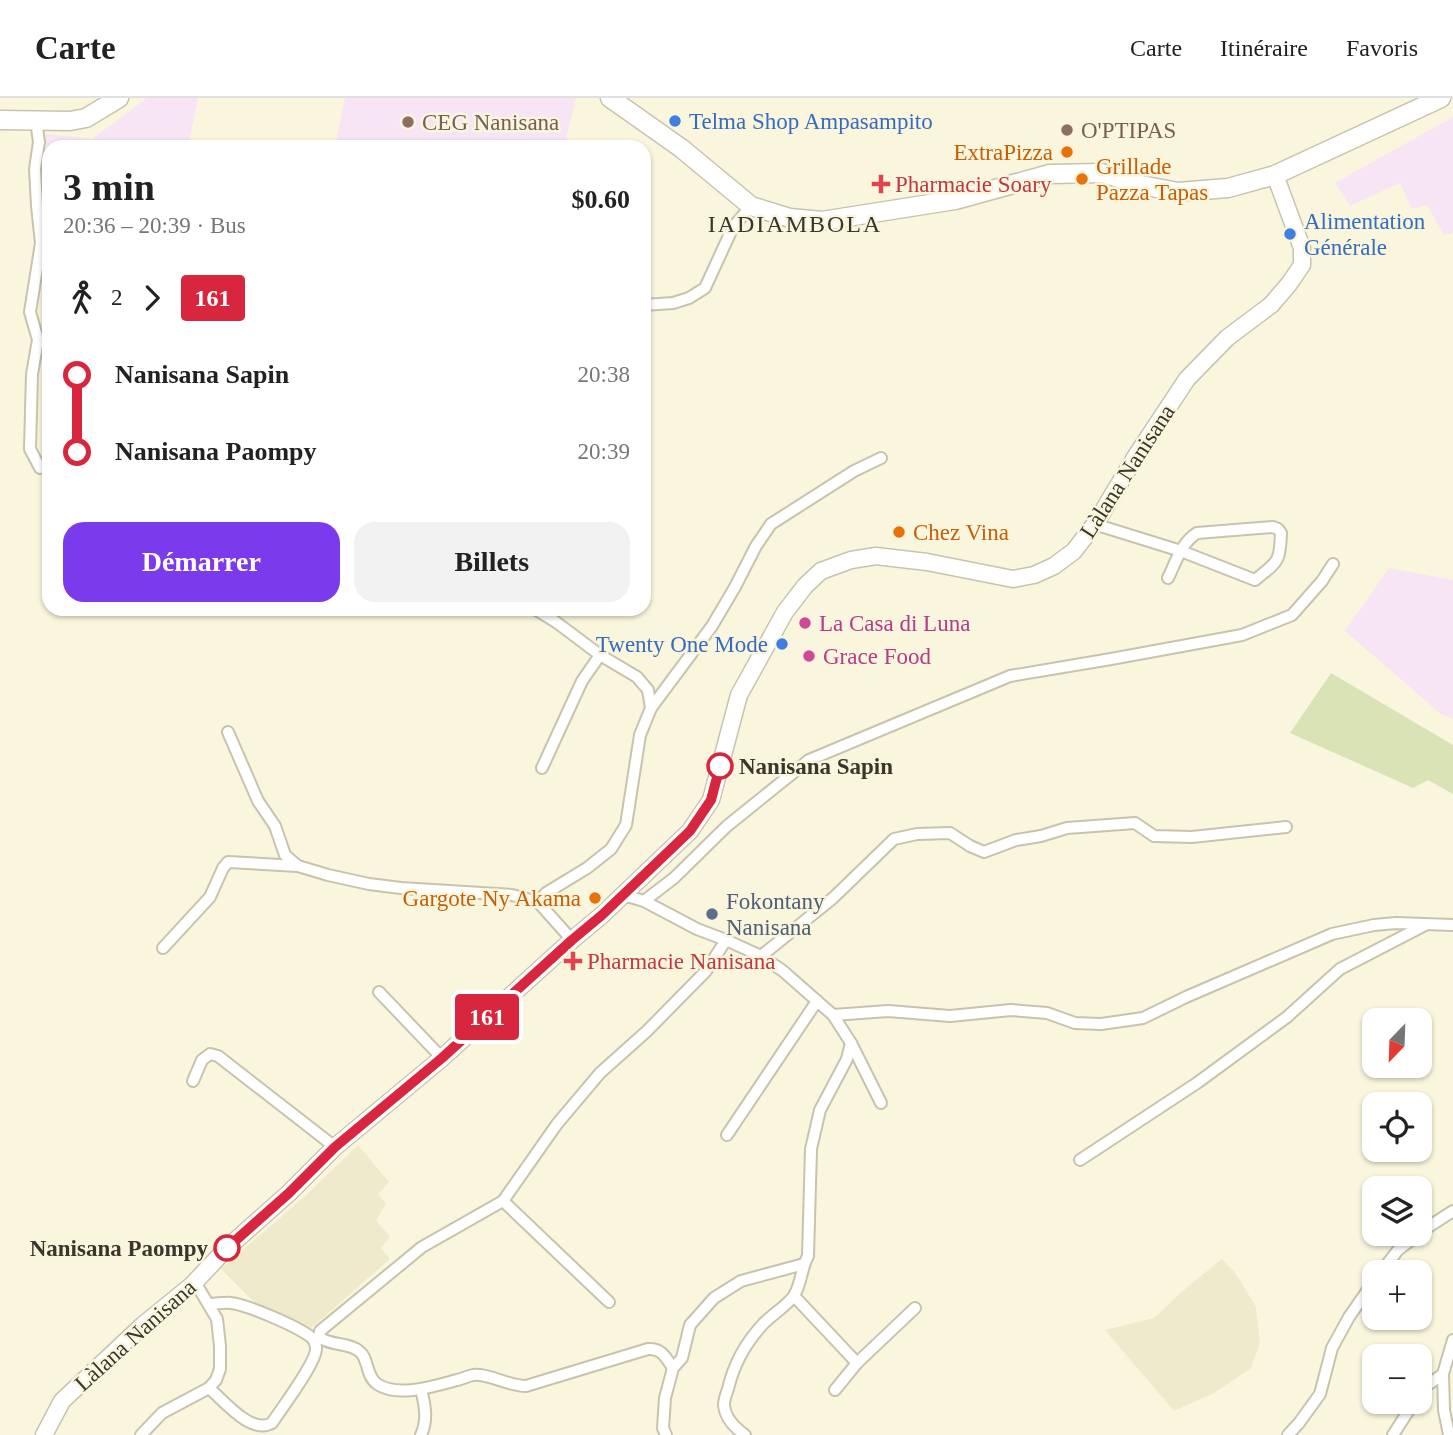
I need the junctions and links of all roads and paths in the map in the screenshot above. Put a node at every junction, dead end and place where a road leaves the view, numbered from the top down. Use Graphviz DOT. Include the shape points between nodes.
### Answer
graph roads {
  1 [pos="119,98"];
  2 [pos="610,98"];
  3 [pos="1440,98"];
  4 [pos="0,120"];
  5 [pos="36,121"];
  6 [pos="1275,175"];
  7 [pos="751,206"];
  8 [pos="651,305"];
  9 [pos="881,458"];
  10 [pos="40,468"];
  11 [pos="1094,524"];
  12 [pos="1181,551"];
  13 [pos="1333,564"];
  14 [pos="1168,579"];
  15 [pos="546,616"];
  16 [pos="558,616"];
  17 [pos="556,622"];
  18 [pos="600,655"];
  19 [pos="651,708"];
  20 [pos="228,732"];
  21 [pos="541,768"];
  22 [pos="1286,827"];
  23 [pos="298,866"];
  24 [pos="623,895"];
  25 [pos="644,901"];
  26 [pos="538,902"];
  27 [pos="1428,923"];
  28 [pos="1453,925"];
  29 [pos="572,940"];
  30 [pos="726,940"];
  31 [pos="163,948"];
  32 [pos="761,957"];
  33 [pos="379,992"];
  34 [pos="817,1001"];
  35 [pos="834,1015"];
  36 [pos="851,1043"];
  37 [pos="442,1058"];
  38 [pos="193,1081"];
  39 [pos="881,1102"];
  40 [pos="727,1135"];
  41 [pos="335,1147"];
  42 [pos="1080,1160"];
  43 [pos="503,1201"];
  44 [pos="1453,1211"];
  45 [pos="1432,1225"];
  46 [pos="1404,1246"];
  47 [pos="1391,1260"];
  48 [pos="804,1264"];
  49 [pos="195,1282"];
  50 [pos="794,1296"];
  51 [pos="1362,1298"];
  52 [pos="609,1303"];
  53 [pos="209,1304"];
  54 [pos="915,1308"];
  55 [pos="1453,1340"];
  56 [pos="858,1363"];
  57 [pos="673,1368"];
  58 [pos="1443,1374"];
  59 [pos="1432,1382"];
  60 [pos="209,1388"];
  61 [pos="421,1389"];
  62 [pos="835,1390"];
  63 [pos="1406,1414"];
  64 [pos="44,1435"];
  65 [pos="141,1435"];
  66 [pos="421,1435"];
  67 [pos="666,1435"];
  68 [pos="745,1435"];
  69 [pos="1288,1435"];
  70 [pos="1393,1435"];
  71 [pos="1449,1435"];
  1 -- 5 [label="main road" via="86,118"];
  2 -- 7 [label="main road"];
  3 -- 6 [label="main road"];
  4 -- 5 [label="main road"];
  5 -- 10 [label="street" via="41,243 30,312 38,340 30,449"];
  6 -- 7 [label="main road" via="1228,188 1178,192 1102,173 1050,173 955,200 822,221 790,218"];
  6 -- 11 [label="street, Làlana Nanisana" via="1302,247 1302,265 1271,304 1227,338 1187,379"];
  7 -- 8 [label="street" via="733,227 705,288 673,303"];
  9 -- 19 [label="street" via="771,524 712,626"];
  11 -- 12 [label="street"];
  11 -- 24 [label="street, Làlana Nanisana" via="1074,551 1054,566 1013,579 876,556 821,571 785,612 739,695 711,800 690,831"];
  12 -- 12 [label="street" via="1255,580 1277,561 1281,533 1273,527 1197,533"];
  12 -- 14 [label="street"];
  13 -- 25 [label="street" via="1292,615 1242,635 1010,676 809,760"];
  15 -- 17 [label="street"];
  16 -- 17 [label="street"];
  17 -- 18 [label="street"];
  18 -- 19 [label="street" via="638,677 648,690"];
  18 -- 21 [label="street" via="582,681"];
  19 -- 26 [label="street" via="640,735 626,825 611,849"];
  20 -- 23 [label="street" via="285,855"];
  22 -- 32 [label="street" via="1192,837 1154,836 1135,823 1067,828 984,852 950,833 894,839 833,898"];
  23 -- 26 [label="street" via="369,884 512,895"];
  23 -- 31 [label="street" via="228,862 210,897"];
  24 -- 25 [label="street"];
  24 -- 29 [label="street, Làlana Nanisana"];
  25 -- 30 [label="street"];
  26 -- 29 [label="street"];
  27 -- 28 [label="street"];
  27 -- 35 [label="street" via="1374,925 1332,934 1143,1018 1075,1023 1047,1013 1011,1010 950,1016 888,1011"];
  27 -- 42 [label="street" via="1340,969 1287,1017"];
  29 -- 37 [label="street, Làlana Nanisana"];
  30 -- 32 [label="street"];
  30 -- 43 [label="street" via="706,971 591,1083"];
  32 -- 34 [label="street"];
  33 -- 37 [label="street"];
  34 -- 35 [label="street"];
  34 -- 40 [label="street"];
  35 -- 36 [label="street"];
  36 -- 39 [label="street"];
  36 -- 48 [label="street" via="820,1110 811,1149 808,1256"];
  37 -- 41 [label="street, Làlana Nanisana"];
  38 -- 41 [label="street" via="202,1060 210,1054 218,1056"];
  41 -- 49 [label="street, Làlana Nanisana"];
  43 -- 52 [label="street"];
  43 -- 61 [label="street" via="422,1247 320,1331 318,1337 323,1340 362,1353 371,1378 379,1385"];
  44 -- 45 [label="street"];
  46 -- 47 [label="street"];
  48 -- 50 [label="street"];
  48 -- 57 [label="street" via="741,1281 714,1298 690,1325 682,1358"];
  49 -- 53 [label="street"];
  49 -- 64 [label="street, Làlana Nanisana" via="62,1401"];
  50 -- 56 [label="street"];
  50 -- 68 [label="street" via="750,1339 732,1371 724,1404 727,1417"];
  51 -- 69 [label="street" via="1332,1348 1320,1394"];
  53 -- 60 [label="street" via="217,1319 220,1369"];
  53 -- 60 [label="street" via="248,1307 309,1336 316,1349 307,1371 267,1426 246,1421"];
  54 -- 56 [label="street"];
  55 -- 58 [label="street"];
  56 -- 62 [label="street"];
  57 -- 61 [label="street" via="660,1351 648,1349 526,1386 473,1375"];
  57 -- 67 [label="street" via="665,1398"];
  58 -- 59 [label="street"];
  58 -- 71 [label="street"];
  60 -- 65 [label="street" via="162,1413"];
  61 -- 66 [label="street" via="425,1410"];
  63 -- 70 [label="street"];
}
